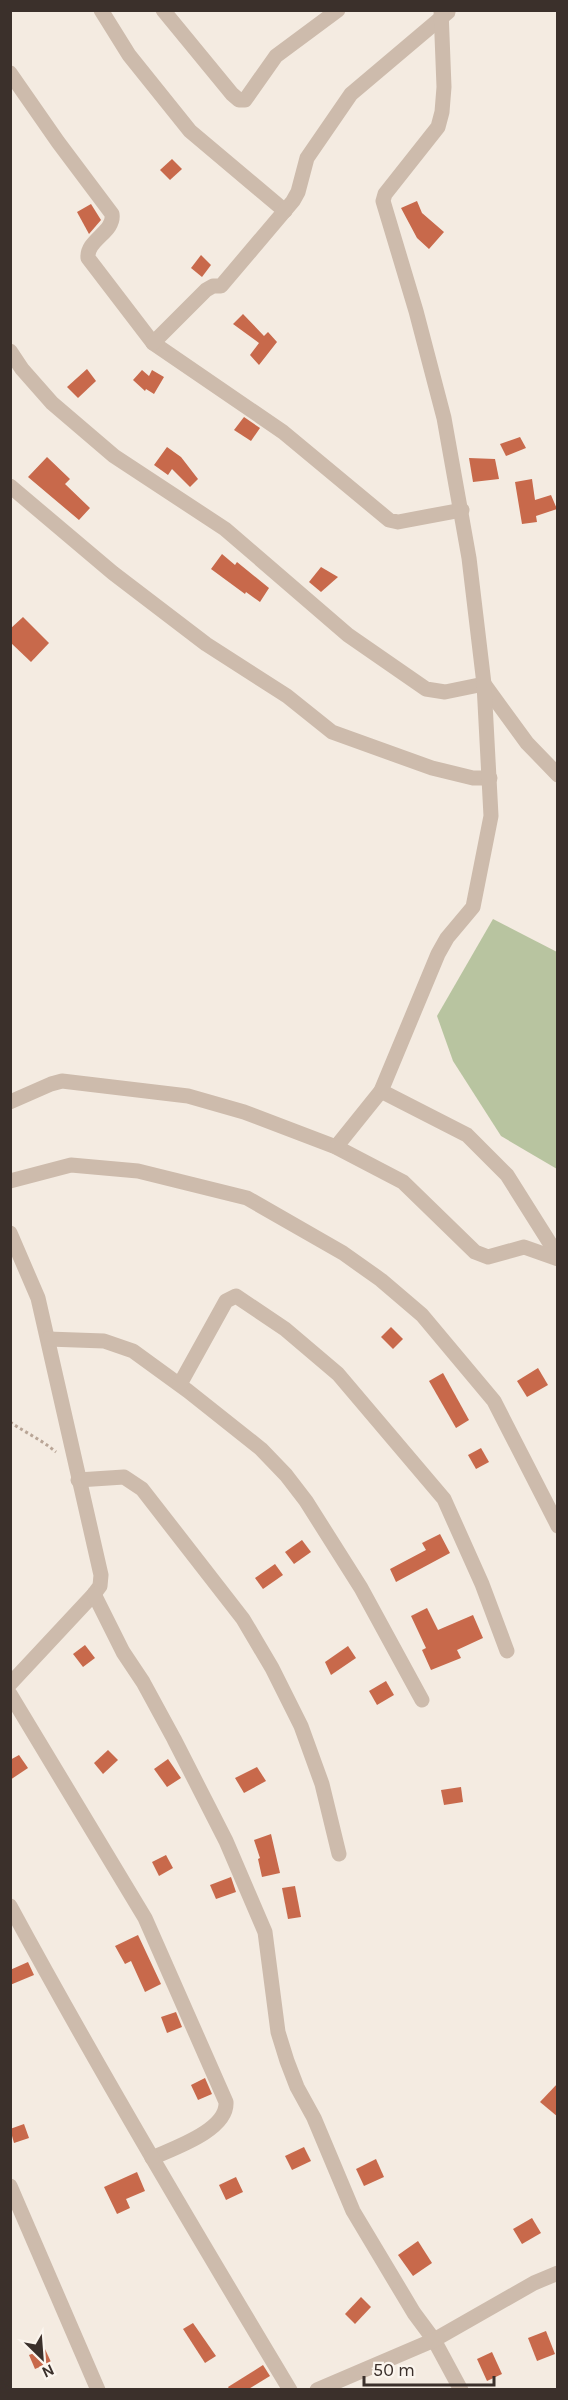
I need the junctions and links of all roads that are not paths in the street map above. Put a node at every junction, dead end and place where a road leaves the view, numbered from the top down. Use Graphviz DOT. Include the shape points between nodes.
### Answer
graph roads {
  1 [pos="101,10"];
  2 [pos="163,10"];
  3 [pos="338,10"];
  4 [pos="445,12"];
  5 [pos="10,73"];
  6 [pos="285,212"];
  7 [pos="153,343"];
  8 [pos="10,351"];
  9 [pos="10,486"];
  10 [pos="462,510"];
  11 [pos="484,684"];
  12 [pos="558,775"];
  13 [pos="490,778"];
  14 [pos="381,1091"];
  15 [pos="10,1102"];
  16 [pos="336,1147"];
  17 [pos="10,1181"];
  18 [pos="10,1233"];
  19 [pos="558,1258"];
  20 [pos="48,1339"];
  21 [pos="180,1384"];
  22 [pos="77,1475"];
  23 [pos="558,1526"];
  24 [pos="94,1594"];
  25 [pos="507,1651"];
  26 [pos="10,1684"];
  27 [pos="10,1694"];
  28 [pos="422,1700"];
  29 [pos="339,1854"];
  30 [pos="10,1906"];
  31 [pos="152,2158"];
  32 [pos="10,2186"];
  33 [pos="16,2215"];
  34 [pos="558,2273"];
  35 [pos="434,2340"];
  36 [pos="98,2390"];
  37 [pos="290,2390"];
  38 [pos="317,2390"];
  39 [pos="461,2390"];
  1 -- 6 [label="street" via="129,55 190,132"];
  2 -- 3 [label="street" via="239,100 245,100 276,56"];
  4 -- 6 [label="street" via="351,94 307,158 298,192"];
  4 -- 10 [label="street" via="444,87 438,128 382,201 444,418"];
  5 -- 7 [label="street" via="112,214 111,223 88,249 88,258"];
  6 -- 7 [label="street" via="221,286 206,290"];
  7 -- 10 [label="street" via="283,432 389,520 398,522"];
  8 -- 11 [label="street" via="52,403 114,456 225,529 348,636 426,689 445,692"];
  9 -- 13 [label="street" via="196,637 287,696 332,732 432,768"];
  10 -- 11 [label="street"];
  11 -- 12 [label="street" via="527,743"];
  11 -- 13 [label="street"];
  13 -- 14 [label="street" via="491,816 473,907 438,954"];
  14 -- 16 [label="street"];
  14 -- 19 [label="street" via="467,1135 507,1175"];
  15 -- 16 [label="street" via="62,1081 172,1094 244,1112"];
  16 -- 19 [label="street" via="403,1182 482,1256 524,1247"];
  17 -- 23 [label="street" via="71,1165 138,1170 247,1198 343,1253 422,1315 494,1401"];
  18 -- 20 [label="street" via="36,1288"];
  20 -- 21 [label="street" via="104,1341 133,1351"];
  20 -- 22 [label="street"];
  21 -- 25 [label="street" via="231,1297 236,1296 285,1329 338,1374 448,1504"];
  21 -- 28 [label="street" via="261,1449 306,1501 361,1588"];
  22 -- 24 [label="street" via="101,1575"];
  22 -- 29 [label="street" via="124,1478 142,1489 243,1619 301,1726 322,1784"];
  24 -- 26 [label="street"];
  24 -- 35 [label="street" via="226,1841 265,1932 278,2032 297,2087 348,2200"];
  27 -- 31 [label="street" via="145,1918 226,2102 222,2119 197,2137"];
  30 -- 31 [label="street"];
  31 -- 37 [label="street"];
  32 -- 33 [label="street"];
  33 -- 36 [label="street"];
  34 -- 35 [label="street"];
  35 -- 38 [label="street"];
  35 -- 39 [label="street"];
}
